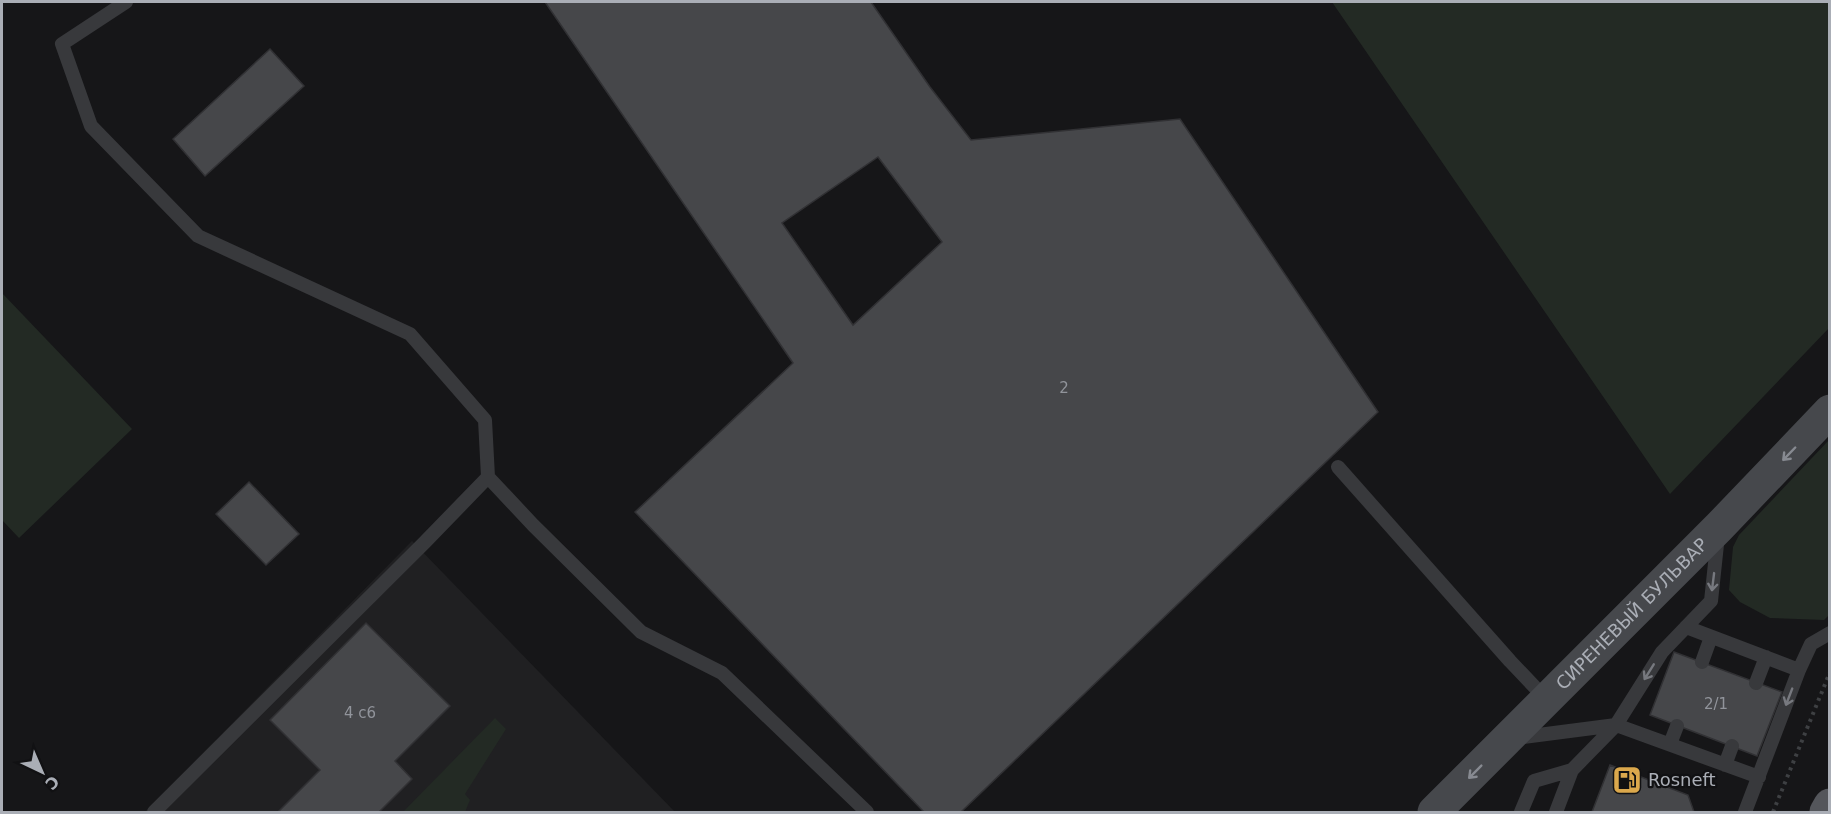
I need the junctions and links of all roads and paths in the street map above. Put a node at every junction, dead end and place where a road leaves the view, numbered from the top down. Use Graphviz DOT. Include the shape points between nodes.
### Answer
graph roads {
  1 [pos="126,2"];
  2 [pos="1830,411"];
  3 [pos="1338,467"];
  4 [pos="488,477"];
  5 [pos="1719,527"];
  6 [pos="1686,627"];
  7 [pos="1830,633"];
  8 [pos="1711,637"];
  9 [pos="1766,657"];
  10 [pos="1702,662"];
  11 [pos="1799,670"];
  12 [pos="1830,672"];
  13 [pos="1756,683"];
  14 [pos="1547,700"];
  15 [pos="1616,725"];
  16 [pos="1677,726"];
  17 [pos="1508,739"];
  18 [pos="1670,744"];
  19 [pos="1732,746"];
  20 [pos="1725,765"];
  21 [pos="1572,770"];
  22 [pos="1759,777"];
  23 [pos="1830,805"];
  24 [pos="154,813"];
  25 [pos="867,813"];
  26 [pos="1434,813"];
  27 [pos="1521,813"];
  28 [pos="1556,813"];
  29 [pos="1745,813"];
  30 [pos="1773,813"];
  31 [pos="1827,813"];
  1 -- 4 [label="lane" via="62,44 91,126 198,236 410,334 484,420"];
  2 -- 5 [label="main road, СИРЕНЕВЫЙ БУЛЬВАР, one-way"];
  3 -- 14 [label="lane"];
  4 -- 24 [label="lane"];
  4 -- 25 [label="lane" via="641,632 722,673"];
  5 -- 6 [label="lane, one-way" via="1711,601"];
  5 -- 14 [label="main road, СИРЕНЕВЫЙ БУЛЬВАР"];
  6 -- 8 [label="lane"];
  6 -- 15 [label="lane, one-way" via="1662,652"];
  7 -- 11 [label="lane" via="1810,644"];
  8 -- 9 [label="lane"];
  8 -- 10 [label="lane"];
  9 -- 11 [label="lane"];
  9 -- 13 [label="lane"];
  11 -- 22 [label="lane, one-way"];
  12 -- 30 [label="path"];
  14 -- 17 [label="main road, СИРЕНЕВЫЙ БУЛЬВАР"];
  15 -- 17 [label="lane"];
  15 -- 18 [label="lane"];
  15 -- 21 [label="lane"];
  16 -- 18 [label="lane"];
  17 -- 26 [label="main road, СИРЕНЕВЫЙ БУЛЬВАР, one-way"];
  18 -- 20 [label="lane"];
  19 -- 20 [label="lane"];
  20 -- 22 [label="lane"];
  21 -- 27 [label="lane" via="1534,781"];
  21 -- 28 [label="lane"];
  22 -- 29 [label="lane"];
  23 -- 31 [label="main road"];
}
